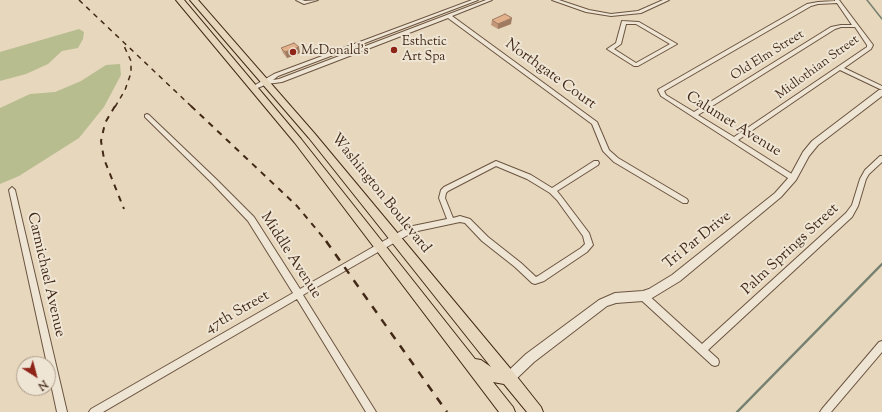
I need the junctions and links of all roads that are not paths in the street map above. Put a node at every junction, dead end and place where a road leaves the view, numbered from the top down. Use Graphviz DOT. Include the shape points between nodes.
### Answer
graph roads {
  1 [pos="180,0"];
  2 [pos="194,0"];
  3 [pos="298,0"];
  4 [pos="316,0"];
  5 [pos="476,0"];
  6 [pos="490,0"];
  7 [pos="554,0"];
  8 [pos="667,0"];
  9 [pos="838,1"];
  10 [pos="620,15"];
  11 [pos="449,16"];
  12 [pos="624,22"];
  13 [pos="856,26"];
  14 [pos="840,68"];
  15 [pos="266,82"];
  16 [pos="253,88"];
  17 [pos="882,88"];
  18 [pos="882,92"];
  19 [pos="694,115"];
  20 [pos="148,116"];
  21 [pos="734,140"];
  22 [pos="882,158"];
  23 [pos="596,163"];
  24 [pos="793,178"];
  25 [pos="12,190"];
  26 [pos="552,191"];
  27 [pos="685,201"];
  28 [pos="451,221"];
  29 [pos="396,238"];
  30 [pos="380,248"];
  31 [pos="299,295"];
  32 [pos="643,296"];
  33 [pos="419,298"];
  34 [pos="882,345"];
  35 [pos="702,350"];
  36 [pos="715,362"];
  37 [pos="508,378"];
  38 [pos="62,412"];
  39 [pos="94,412"];
  40 [pos="371,412"];
  41 [pos="508,412"];
  42 [pos="536,412"];
  43 [pos="825,412"];
  1 -- 16 [label="main road"];
  2 -- 15 [label="main road, Washington Boulevard"];
  3 -- 4 [label="street" via="304,3"];
  5 -- 15 [label="street" via="276,75"];
  6 -- 11 [label="street"];
  7 -- 10 [label="street" via="593,13"];
  8 -- 10 [label="street" via="639,12"];
  9 -- 13 [label="street, Midlothian Street"];
  9 -- 19 [label="street, Calumet Avenue" via="809,5 663,88 661,92 664,96"];
  10 -- 12 [label="street"];
  11 -- 15 [label="street" via="280,81"];
  11 -- 27 [label="street, Northgate Court" via="595,123 606,151 616,160"];
  12 -- 12 [label="street" via="637,23 674,44 636,65 610,49 618,44"];
  13 -- 14 [label="street, Midlothian Street" via="870,47"];
  13 -- 19 [label="street, Old Elm Street" via="833,28"];
  14 -- 17 [label="street"];
  14 -- 21 [label="street, Midlothian Street"];
  15 -- 16 [label="street"];
  15 -- 29 [label="main road, Washington Boulevard"];
  16 -- 30 [label="main road" via="298,141"];
  18 -- 24 [label="street, Tri Par Drive" via="816,143 806,154"];
  19 -- 21 [label="street, Calumet Avenue"];
  20 -- 31 [label="street, Middle Avenue" via="251,220"];
  21 -- 24 [label="street, Calumet Avenue"];
  22 -- 35 [label="street, Palm Springs Street" via="863,179 850,215"];
  23 -- 26 [label="street"];
  24 -- 32 [label="street, Tri Par Drive" via="778,195 676,278"];
  25 -- 38 [label="street, Carmichael Avenue"];
  26 -- 28 [label="street" via="529,177 496,163 446,188 442,198"];
  26 -- 28 [label="street, 47th Street" via="586,235 589,244 538,281 484,240 467,221"];
  28 -- 29 [label="street, 47th Street" via="411,229"];
  29 -- 30 [label="street, 47th Street"];
  29 -- 37 [label="main road, Washington Boulevard"];
  30 -- 31 [label="street, 47th Street"];
  30 -- 33 [label="main road"];
  31 -- 39 [label="street, 47th Street"];
  31 -- 40 [label="street, Middle Avenue"];
  32 -- 35 [label="street"];
  32 -- 37 [label="street, Tri Par Drive" via="615,298 603,302"];
  33 -- 37 [label="main road" via="428,304 480,370 490,375"];
  33 -- 41 [label="main road"];
  34 -- 43 [label="street"];
  35 -- 36 [label="street"];
  37 -- 42 [label="main road, Washington Boulevard"];
}
